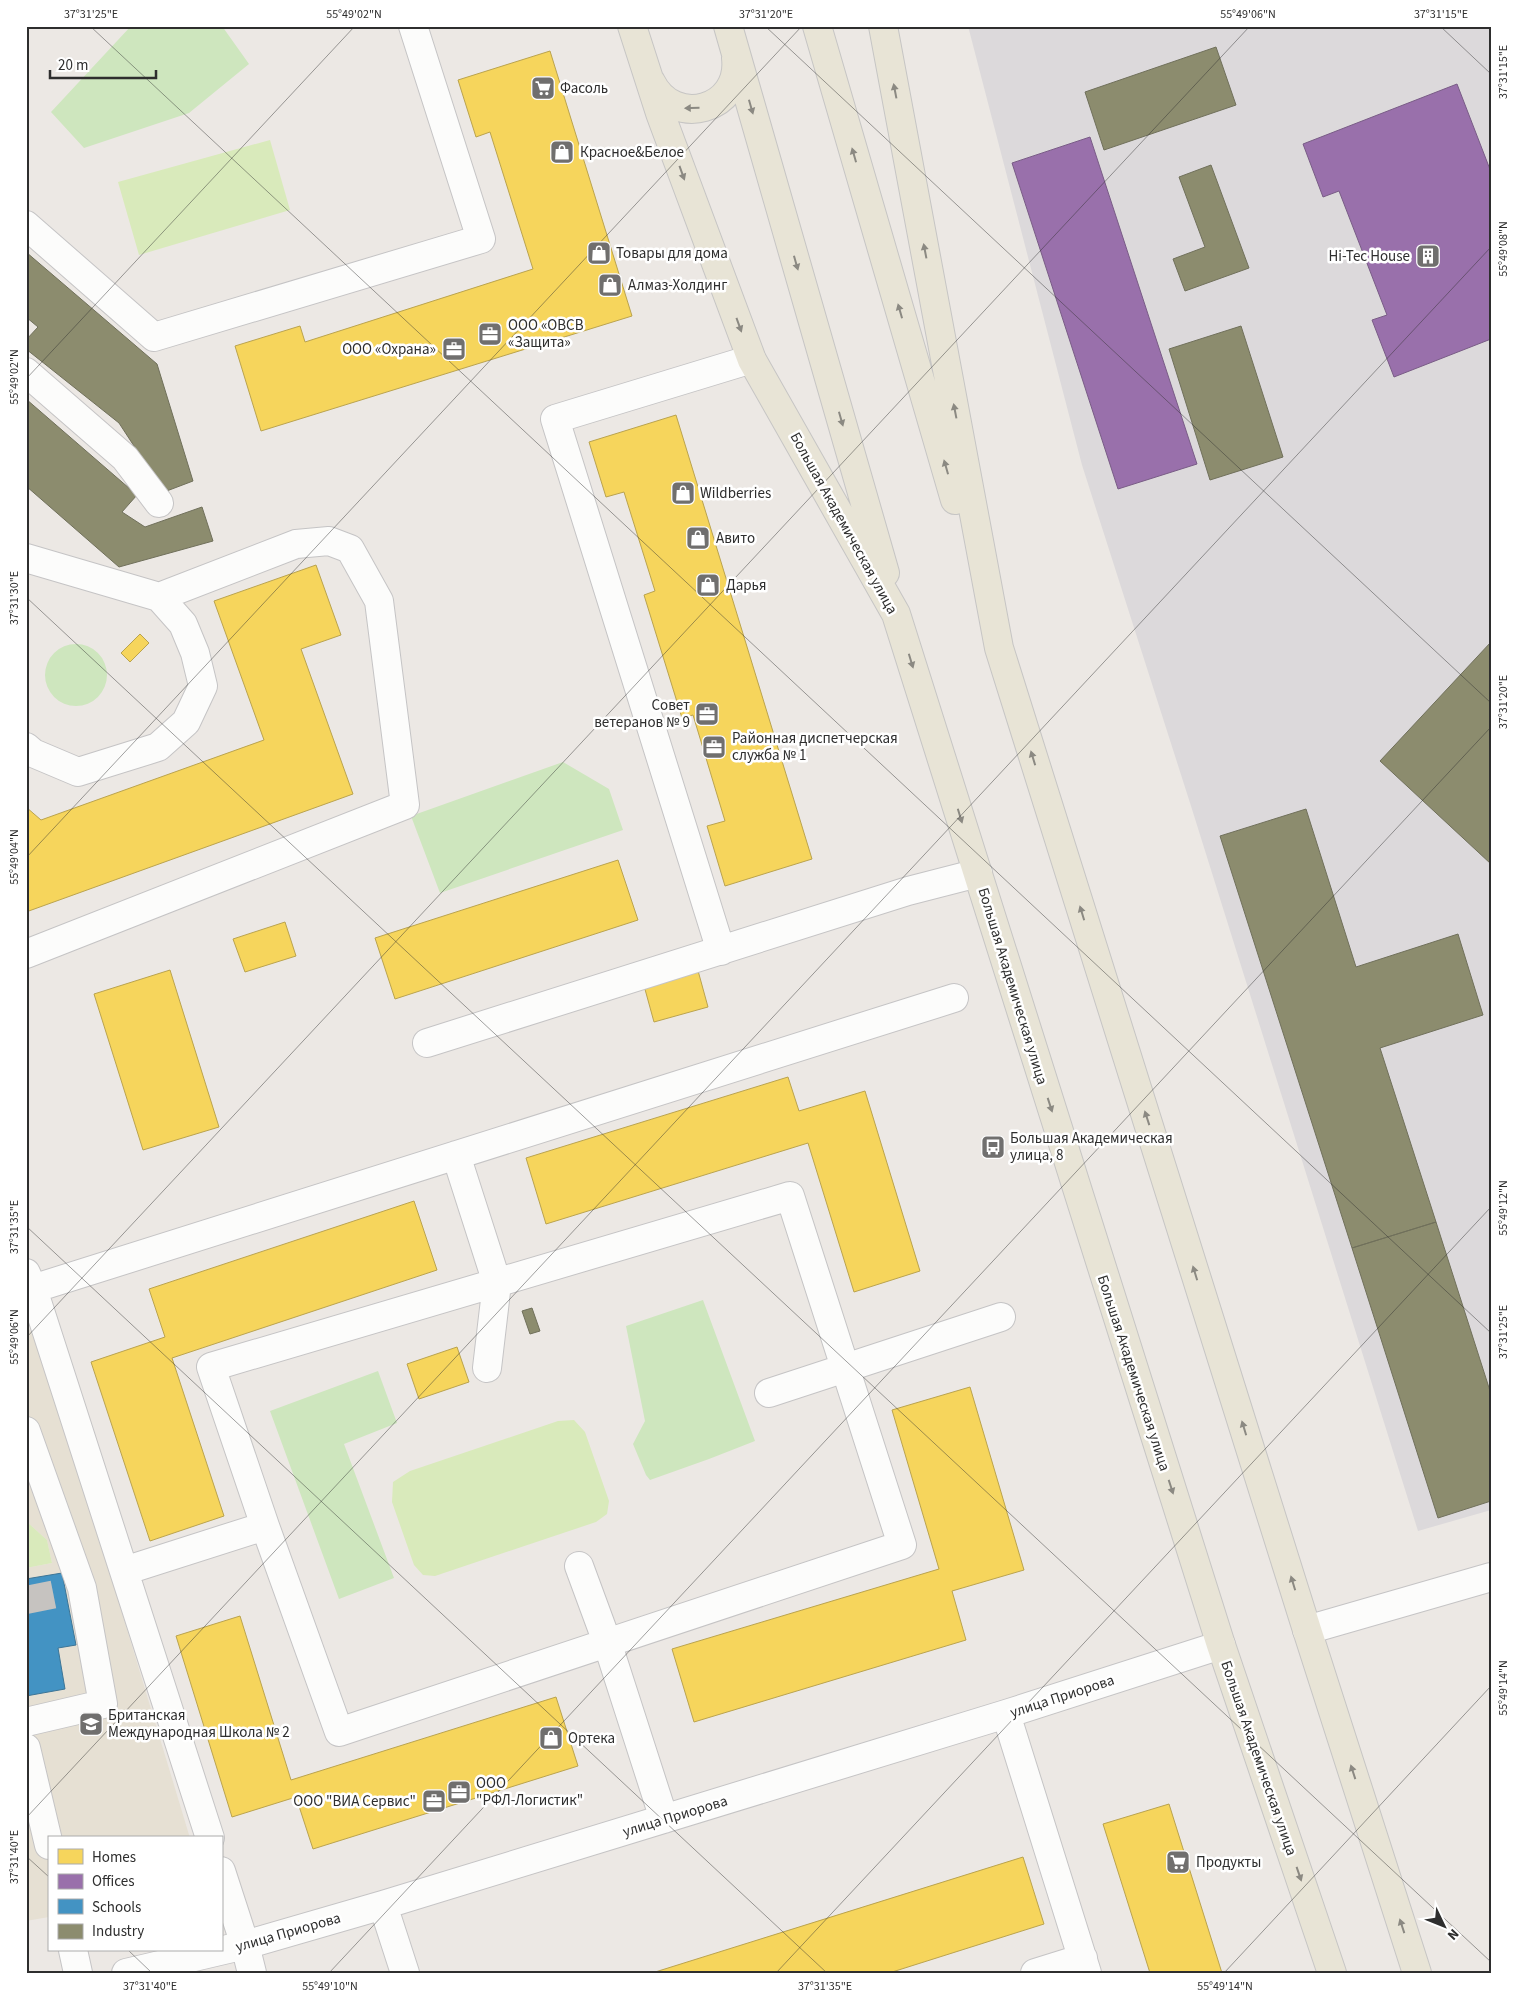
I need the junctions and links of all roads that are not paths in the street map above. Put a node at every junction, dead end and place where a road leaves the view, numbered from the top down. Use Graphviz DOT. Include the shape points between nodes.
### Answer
graph roads {
  1 [pos="413,26"];
  2 [pos="632,26"];
  3 [pos="816,26"];
  4 [pos="883,26"];
  5 [pos="732,39"];
  6 [pos="649,77"];
  7 [pos="26,225"];
  8 [pos="752,360"];
  9 [pos="26,372"];
  10 [pos="159,503"];
  11 [pos="30,564"];
  12 [pos="159,597"];
  13 [pos="896,614"];
  14 [pos="999,648"];
  15 [pos="26,747"];
  16 [pos="978,873"];
  17 [pos="721,950"];
  18 [pos="26,954"];
  19 [pos="954,998"];
  20 [pos="427,1043"];
  21 [pos="456,1155"];
  22 [pos="497,1283"];
  23 [pos="28,1284"];
  24 [pos="1001,1317"];
  25 [pos="845,1367"];
  26 [pos="487,1368"];
  27 [pos="769,1393"];
  28 [pos="26,1431"];
  29 [pos="265,1526"];
  30 [pos="579,1566"];
  31 [pos="124,1571"];
  32 [pos="1491,1577"];
  33 [pos="1307,1630"];
  34 [pos="607,1642"];
  35 [pos="1221,1645"];
  36 [pos="1006,1714"];
  37 [pos="26,1722"];
  38 [pos="26,1748"];
  39 [pos="664,1819"];
  40 [pos="209,1836"];
  41 [pos="41,1844"];
  42 [pos="222,1874"];
  43 [pos="383,1905"];
  44 [pos="245,1945"];
  45 [pos="222,1950"];
  46 [pos="73,1952"];
  47 [pos="215,1952"];
  48 [pos="1085,1965"];
  49 [pos="78,1973"];
  50 [pos="126,1973"];
  51 [pos="252,1973"];
  52 [pos="405,1973"];
  53 [pos="1035,1973"];
  54 [pos="1332,1973"];
  55 [pos="1417,1973"];
  1 -- 7 [label="street" via="481,239 154,337"];
  2 -- 6 [label="main road, Большая Академическая улица"];
  14 -- 3 [label="main road, one-way"];
  14 -- 4 [label="main road, one-way"];
  5 -- 6 [label="main road, one-way" via="737,67 733,82 725,96 712,105 697,109 681,108 666,102 656,92"];
  5 -- 13 [label="main road, one-way"];
  6 -- 8 [label="main road, Большая Академическая улица, one-way"];
  8 -- 13 [label="main road, Большая Академическая улица"];
  8 -- 17 [label="street" via="556,419"];
  9 -- 10 [label="street" via="125,458"];
  11 -- 12 [label="street"];
  12 -- 15 [label="street" via="183,624 195,653 203,686 186,722 158,747 78,772 32,753"];
  12 -- 18 [label="street" via="296,544 329,541 350,550 379,601 405,805"];
  13 -- 16 [label="main road, Большая Академическая улица, one-way"];
  33 -- 14 [label="main road, one-way"];
  16 -- 17 [label="street" via="908,891"];
  16 -- 35 [label="main road, Большая Академическая улица, one-way"];
  17 -- 20 [label="street"];
  19 -- 21 [label="street"];
  21 -- 22 [label="street"];
  21 -- 23 [label="street"];
  22 -- 25 [label="street" via="790,1196"];
  22 -- 26 [label="street"];
  22 -- 29 [label="street" via="210,1367"];
  23 -- 31 [label="street"];
  24 -- 25 [label="street"];
  25 -- 27 [label="street"];
  25 -- 34 [label="street" via="902,1545"];
  28 -- 37 [label="street" via="74,1590 103,1704"];
  29 -- 31 [label="street"];
  29 -- 34 [label="street" via="339,1732"];
  30 -- 34 [label="street"];
  31 -- 40 [label="street"];
  32 -- 33 [label="street"];
  55 -- 33 [label="main road, one-way"];
  34 -- 39 [label="street"];
  35 -- 36 [label="street, улица Приорова"];
  35 -- 54 [label="main road, Большая Академическая улица, one-way"];
  36 -- 39 [label="street, улица Приорова"];
  36 -- 48 [label="street"];
  38 -- 41 [label="street"];
  39 -- 43 [label="street, улица Приорова"];
  42 -- 44 [label="street"];
  43 -- 44 [label="street, улица Приорова"];
  43 -- 52 [label="street"];
  44 -- 45 [label="street, улица Приорова"];
  44 -- 51 [label="street"];
  46 -- 49 [label="street"];
  47 -- 50 [label="street, улица Приорова"];
  48 -- 53 [label="street"];
}
